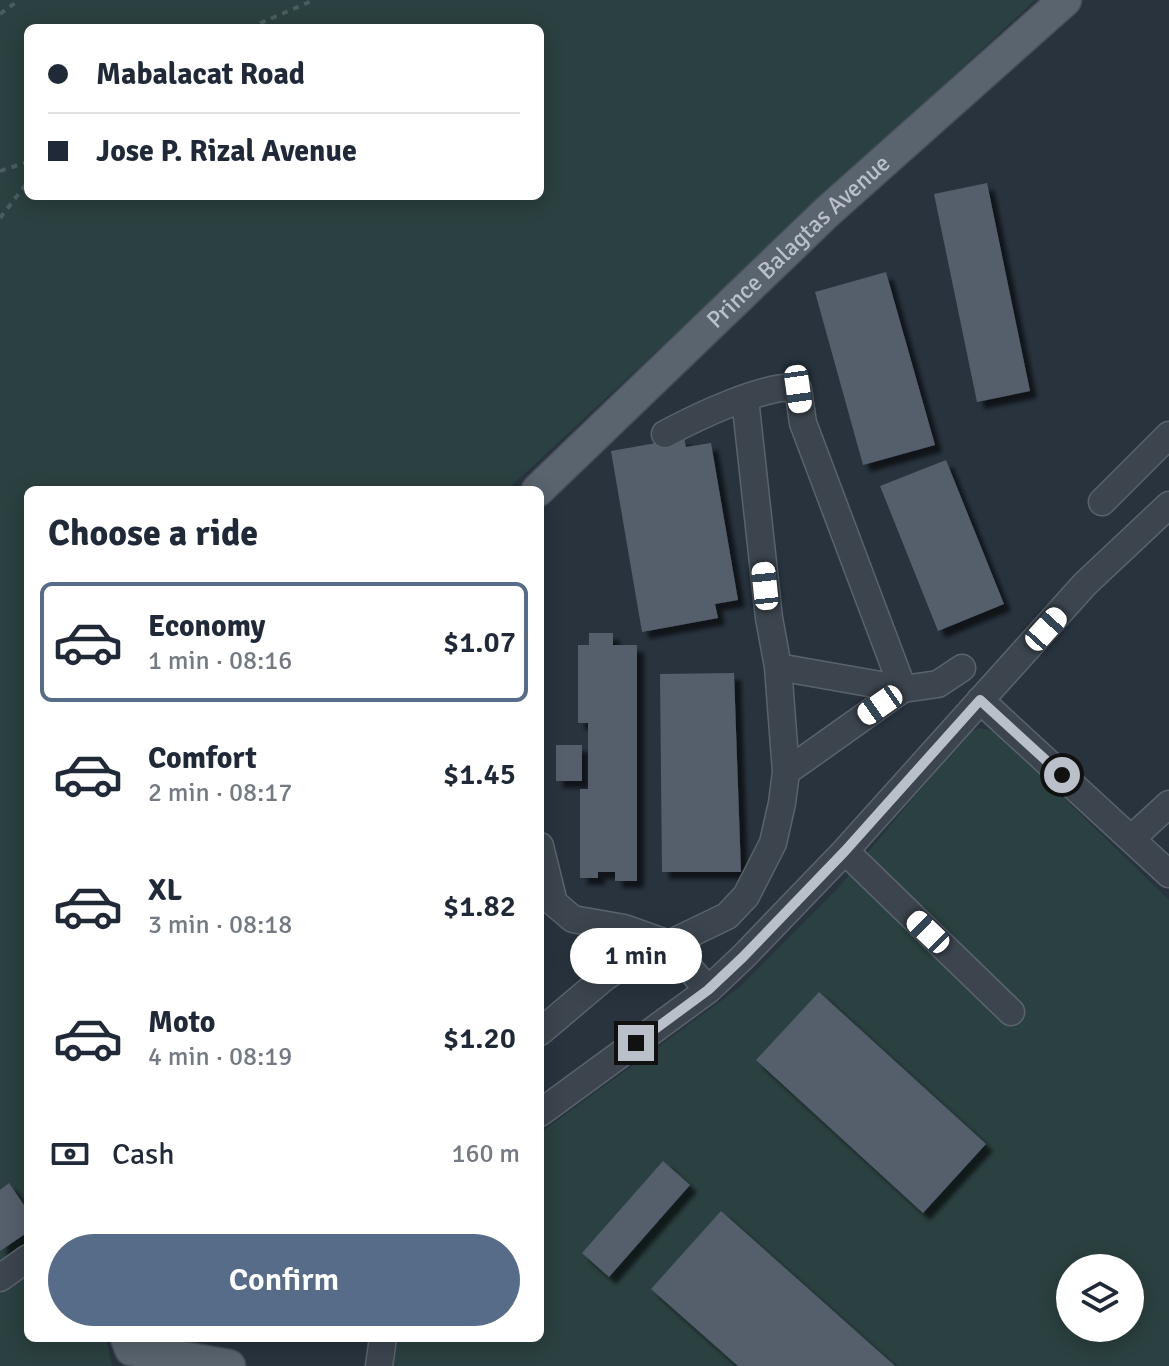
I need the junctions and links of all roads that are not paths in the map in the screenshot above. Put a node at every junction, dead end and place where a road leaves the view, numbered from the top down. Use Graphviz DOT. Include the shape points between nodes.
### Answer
graph roads {
  1 [pos="1065,0"];
  2 [pos="795,361"];
  3 [pos="798,389"];
  4 [pos="745,398"];
  5 [pos="665,434"];
  6 [pos="1169,435"];
  7 [pos="542,486"];
  8 [pos="1102,502"];
  9 [pos="1169,505"];
  10 [pos="778,667"];
  11 [pos="962,668"];
  12 [pos="903,689"];
  13 [pos="980,700"];
  14 [pos="786,772"];
  15 [pos="1169,804"];
  16 [pos="1132,838"];
  17 [pos="845,851"];
  18 [pos="544,862"];
  19 [pos="1169,874"];
  20 [pos="669,944"];
  21 [pos="708,990"];
  22 [pos="1011,1012"];
  23 [pos="544,1022"];
  24 [pos="544,1110"];
  25 [pos="24,1261"];
  26 [pos="0,1278"];
  27 [pos="382,1342"];
  28 [pos="130,1351"];
  29 [pos="229,1366"];
  30 [pos="379,1366"];
  1 -- 7 [label="main road, Prince Balagtas Avenue" via="827,212"];
  2 -- 3 [label="street"];
  3 -- 4 [label="street"];
  3 -- 12 [label="street" via="803,423"];
  4 -- 5 [label="street"];
  4 -- 10 [label="street"];
  6 -- 8 [label="street"];
  9 -- 13 [label="street" via="1085,584"];
  10 -- 12 [label="street"];
  10 -- 14 [label="street"];
  11 -- 12 [label="street" via="938,684"];
  12 -- 14 [label="street"];
  13 -- 16 [label="street"];
  13 -- 17 [label="street"];
  14 -- 20 [label="street" via="773,843 746,896 727,916"];
  15 -- 16 [label="street"];
  16 -- 19 [label="street"];
  17 -- 21 [label="street"];
  17 -- 22 [label="street"];
  18 -- 20 [label="street" via="554,903 573,919 624,928"];
  20 -- 21 [label="street"];
  20 -- 23 [label="street" via="631,960"];
  21 -- 24 [label="street"];
  25 -- 26 [label="street"];
  27 -- 30 [label="street"];
  28 -- 29 [label="main road"];
}
